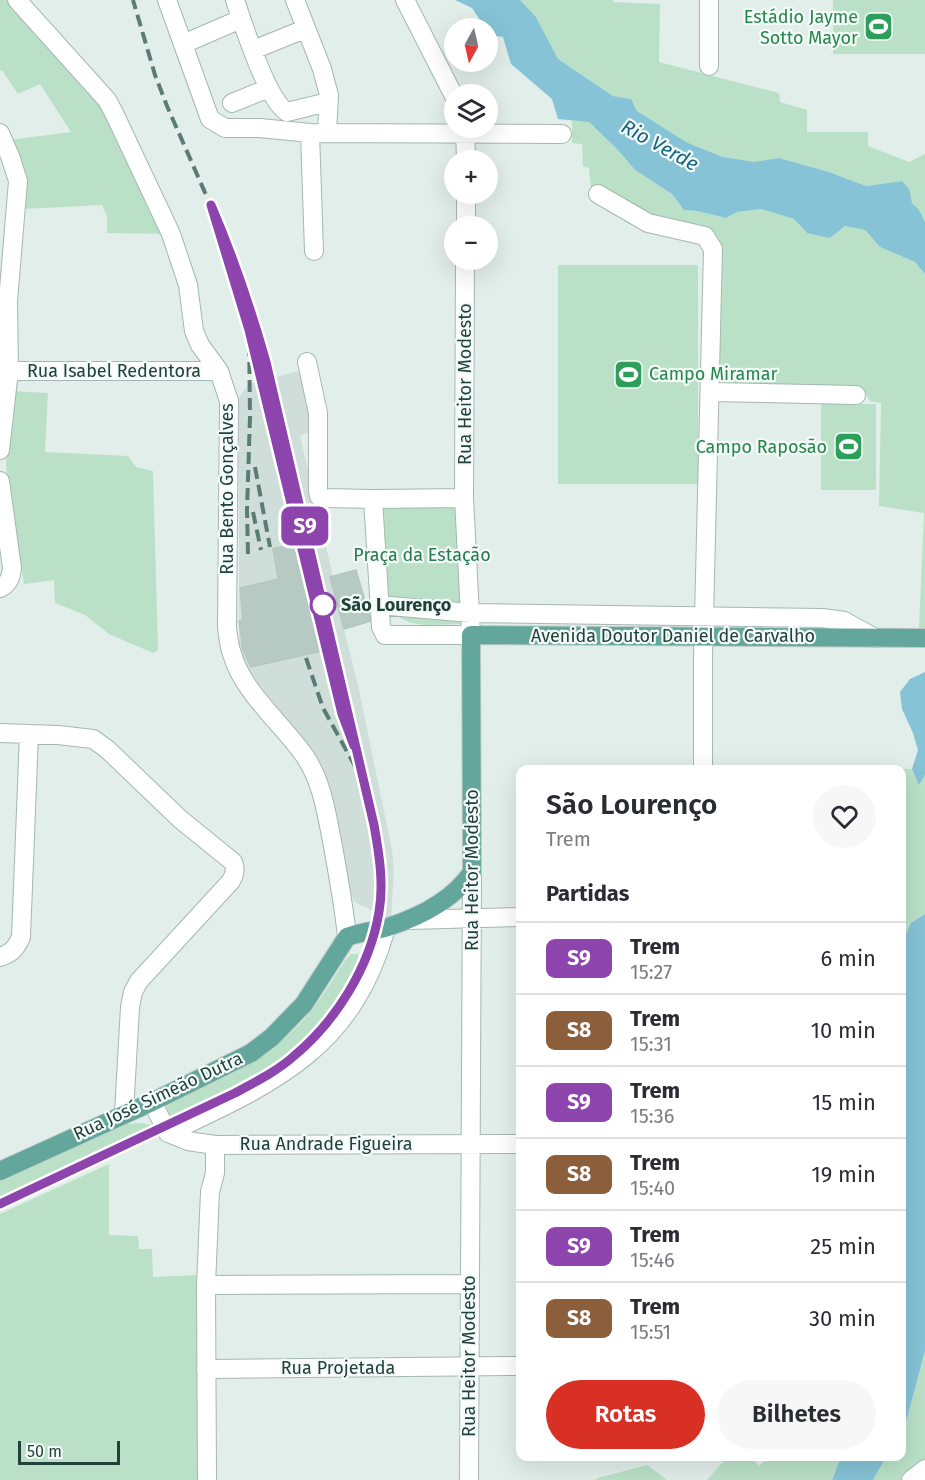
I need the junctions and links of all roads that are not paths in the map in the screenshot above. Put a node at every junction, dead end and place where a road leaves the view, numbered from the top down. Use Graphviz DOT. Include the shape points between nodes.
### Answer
graph roads {
  1 [pos="17,0"];
  2 [pos="167,0"];
  3 [pos="235,0"];
  4 [pos="295,0"];
  5 [pos="405,0"];
  6 [pos="709,0"];
  7 [pos="241,19"];
  8 [pos="305,29"];
  9 [pos="183,44"];
  10 [pos="253,50"];
  11 [pos="709,66"];
  12 [pos="448,84"];
  13 [pos="269,88"];
  14 [pos="328,102"];
  15 [pos="232,103"];
  16 [pos="444,130"];
  17 [pos="498,131"];
  18 [pos="0,133"];
  19 [pos="319,133"];
  20 [pos="562,134"];
  21 [pos="598,194"];
  22 [pos="314,251"];
  23 [pos="465,270"];
  24 [pos="307,362"];
  25 [pos="9,371"];
  26 [pos="219,371"];
  27 [pos="710,392"];
  28 [pos="856,395"];
  29 [pos="0,450"];
  30 [pos="0,481"];
  31 [pos="464,498"];
  32 [pos="373,499"];
  33 [pos="0,588"];
  34 [pos="379,605"];
  35 [pos="470,613"];
  36 [pos="704,616"];
  37 [pos="471,635"];
  38 [pos="704,636"];
  39 [pos="875,638"];
  40 [pos="925,638"];
  41 [pos="0,733"];
  42 [pos="29,734"];
  43 [pos="703,765"];
  44 [pos="472,872"];
  45 [pos="516,917"];
  46 [pos="471,918"];
  47 [pos="409,920"];
  48 [pos="386,928"];
  49 [pos="347,936"];
  50 [pos="0,957"];
  51 [pos="152,1102"];
  52 [pos="124,1113"];
  53 [pos="168,1132"];
  54 [pos="471,1144"];
  55 [pos="516,1144"];
  56 [pos="215,1145"];
  57 [pos="0,1171"];
  58 [pos="469,1284"];
  59 [pos="206,1285"];
  60 [pos="516,1366"];
  61 [pos="470,1368"];
  62 [pos="206,1369"];
  63 [pos="925,1469"];
  64 [pos="207,1480"];
  65 [pos="469,1480"];
  66 [pos="911,1480"];
  1 -- 26 [label="street, Rua Bento Gonçalves" via="107,100 171,234 188,285 194,331"];
  2 -- 9 [label="street"];
  3 -- 7 [label="street"];
  4 -- 8 [label="street"];
  5 -- 12 [label="street"];
  6 -- 11 [label="street"];
  7 -- 9 [label="street"];
  7 -- 10 [label="street"];
  8 -- 10 [label="street"];
  8 -- 14 [label="street" via="322,69"];
  9 -- 19 [label="street" via="210,119 225,128"];
  10 -- 13 [label="street"];
  13 -- 14 [label="street" via="287,112"];
  13 -- 15 [label="street"];
  14 -- 19 [label="street"];
  16 -- 19 [label="street"];
  17 -- 20 [label="street"];
  18 -- 25 [label="street" via="18,181 8,301"];
  19 -- 22 [label="street"];
  21 -- 27 [label="street" via="648,223 705,236 710,242 715,259"];
  23 -- 31 [label="street, Rua Heitor Modesto"];
  24 -- 32 [label="street" via="318,413 319,496"];
  25 -- 26 [label="street, Rua Isabel Redentora"];
  25 -- 29 [label="street"];
  26 -- 49 [label="street, Rua Bento Gonçalves" via="229,400 227,627 231,654 247,684 314,774 328,819"];
  27 -- 28 [label="street"];
  27 -- 36 [label="street"];
  30 -- 33 [label="street" via="12,568 11,578"];
  31 -- 32 [label="street"];
  31 -- 35 [label="street, Rua Heitor Modesto"];
  32 -- 34 [label="street"];
  34 -- 35 [label="street"];
  34 -- 37 [label="street" via="386,636"];
  35 -- 36 [label="street"];
  35 -- 37 [label="street, Rua Heitor Modesto"];
  36 -- 38 [label="street"];
  36 -- 39 [label="street" via="824,618 844,621"];
  37 -- 38 [label="main road, Avenida Doutor Daniel de Carvalho"];
  37 -- 44 [label="main road, Rua Heitor Modesto"];
  38 -- 39 [label="main road, Avenida Doutor Daniel de Carvalho"];
  38 -- 43 [label="street"];
  39 -- 40 [label="main road, Avenida Doutor Daniel de Carvalho"];
  41 -- 42 [label="street"];
  42 -- 50 [label="street" via="21,937 11,953"];
  42 -- 52 [label="street" via="93,739 153,796 233,862 235,868 231,881 133,992"];
  44 -- 46 [label="street, Rua Heitor Modesto"];
  44 -- 47 [label="main road" via="464,884 440,903"];
  45 -- 46 [label="street"];
  46 -- 47 [label="street"];
  46 -- 54 [label="street, Rua Heitor Modesto"];
  47 -- 48 [label="main road"];
  48 -- 49 [label="main road"];
  48 -- 53 [label="street" via="379,954 361,991 326,1038 278,1078"];
  49 -- 51 [label="main road, Rua José Simeão Dutra" via="304,1004 272,1037 251,1053"];
  51 -- 52 [label="main road, Rua José Simeão Dutra"];
  51 -- 53 [label="street"];
  52 -- 57 [label="main road, Rua José Simeão Dutra"];
  53 -- 56 [label="street, Rua Andrade Figueira" via="188,1141"];
  54 -- 55 [label="street, Rua Andrade Figueira"];
  54 -- 56 [label="street, Rua Andrade Figueira"];
  54 -- 58 [label="street, Rua Heitor Modesto"];
  56 -- 59 [label="street"];
  58 -- 59 [label="street"];
  58 -- 61 [label="street, Rua Heitor Modesto"];
  59 -- 62 [label="street"];
  60 -- 61 [label="street, Rua Projetada"];
  61 -- 62 [label="street, Rua Projetada"];
  61 -- 65 [label="street, Rua Heitor Modesto"];
  62 -- 64 [label="street"];
  63 -- 66 [label="street"];
}
